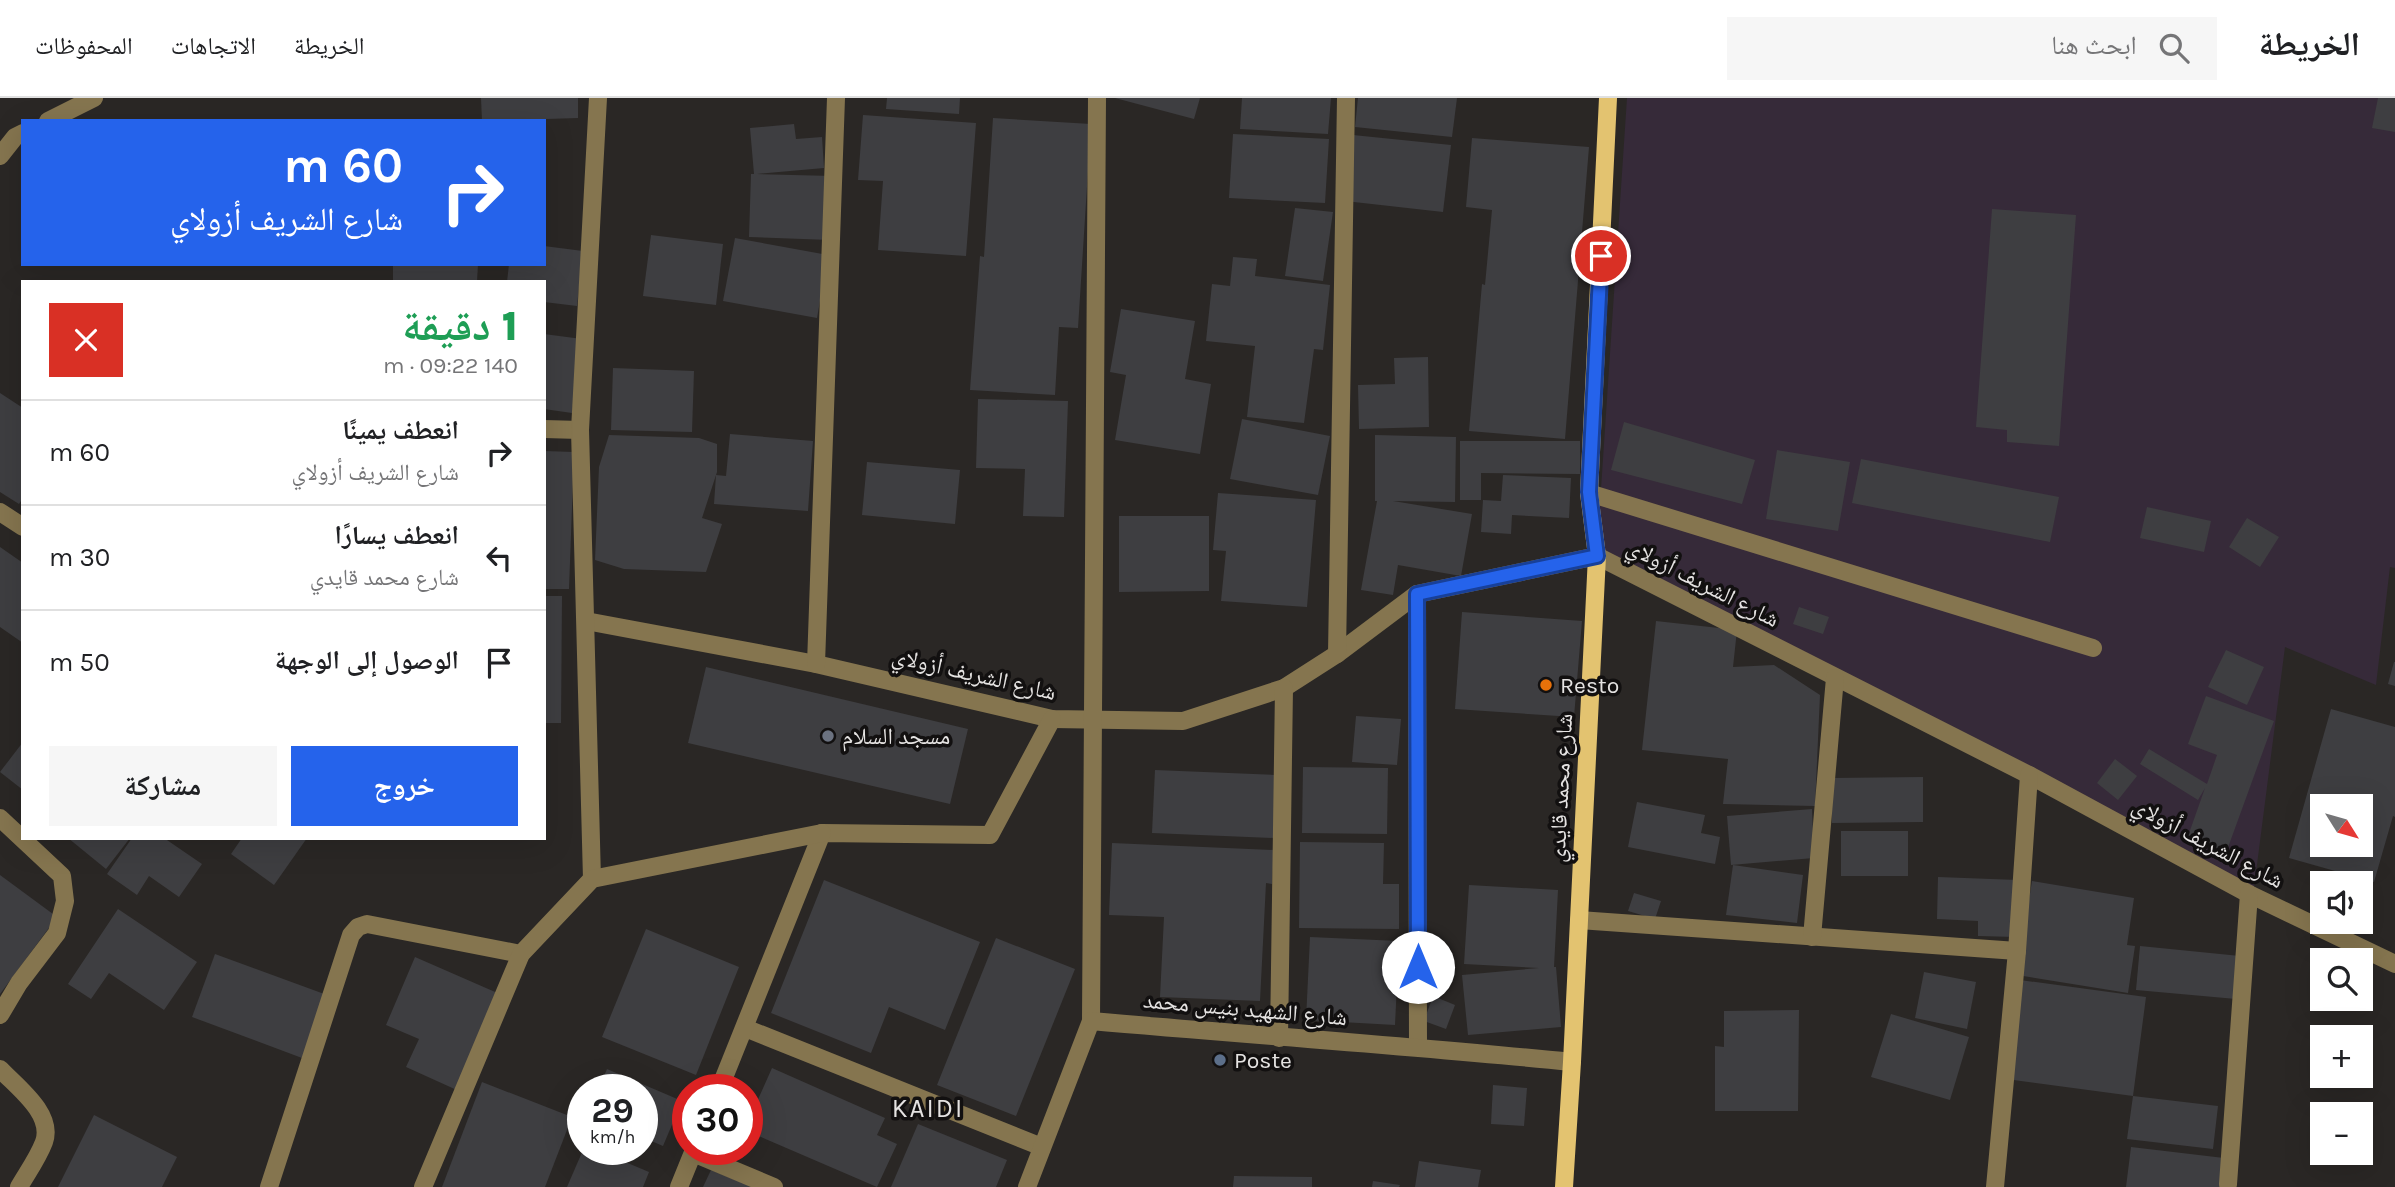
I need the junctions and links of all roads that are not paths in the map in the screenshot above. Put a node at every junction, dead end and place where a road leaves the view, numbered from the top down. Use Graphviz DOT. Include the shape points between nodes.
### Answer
graph roads {
  1 [pos="94,98"];
  2 [pos="598,98"];
  3 [pos="836,98"];
  4 [pos="1097,98"];
  5 [pos="1346,98"];
  6 [pos="1608,98"];
  7 [pos="52,119"];
  8 [pos="21,134"];
  9 [pos="0,156"];
  10 [pos="546,429"];
  11 [pos="580,430"];
  12 [pos="1589,492"];
  13 [pos="0,512"];
  14 [pos="21,526"];
  15 [pos="1597,556"];
  16 [pos="1417,594"];
  17 [pos="586,621"];
  18 [pos="2093,648"];
  19 [pos="1337,654"];
  20 [pos="816,664"];
  21 [pos="1835,678"];
  22 [pos="1284,688"];
  23 [pos="1052,719"];
  24 [pos="1092,720"];
  25 [pos="2029,775"];
  26 [pos="0,818"];
  27 [pos="822,833"];
  28 [pos="21,838"];
  29 [pos="24,840"];
  30 [pos="592,879"];
  31 [pos="2249,894"];
  32 [pos="1579,920"];
  33 [pos="1812,937"];
  34 [pos="2017,951"];
  35 [pos="521,954"];
  36 [pos="2395,964"];
  37 [pos="0,1016"];
  38 [pos="1091,1021"];
  39 [pos="745,1028"];
  40 [pos="1279,1038"];
  41 [pos="1418,1047"];
  42 [pos="1572,1062"];
  43 [pos="0,1069"];
  44 [pos="726,1074"];
  45 [pos="1042,1147"];
  46 [pos="688,1165"];
  47 [pos="724,1165"];
  48 [pos="2228,1184"];
  49 [pos="19,1187"];
  50 [pos="269,1187"];
  51 [pos="423,1187"];
  52 [pos="679,1187"];
  53 [pos="774,1187"];
  54 [pos="1027,1187"];
  55 [pos="1564,1187"];
  56 [pos="1995,1187"];
  1 -- 7 [label="street"];
  2 -- 11 [label="street"];
  3 -- 20 [label="street"];
  4 -- 24 [label="street"];
  5 -- 19 [label="street"];
  6 -- 12 [label="main road, شارع محمد قايدي"];
  8 -- 9 [label="street"];
  10 -- 11 [label="street"];
  11 -- 17 [label="street"];
  12 -- 15 [label="main road, شارع محمد قايدي"];
  12 -- 18 [label="street"];
  13 -- 14 [label="street"];
  15 -- 16 [label="street, شارع الشريف أزولاي"];
  15 -- 21 [label="street, شارع الشريف أزولاي"];
  15 -- 32 [label="main road, شارع محمد قايدي"];
  16 -- 19 [label="street, شارع الشريف أزولاي"];
  16 -- 41 [label="street"];
  17 -- 20 [label="street, شارع الشريف أزولاي"];
  17 -- 30 [label="street"];
  19 -- 22 [label="street, شارع الشريف أزولاي"];
  20 -- 23 [label="street, شارع الشريف أزولاي"];
  21 -- 25 [label="street, شارع الشريف أزولاي"];
  21 -- 33 [label="street"];
  22 -- 24 [label="street, شارع الشريف أزولاي" via="1183,721"];
  22 -- 40 [label="street"];
  23 -- 24 [label="street, شارع الشريف أزولاي"];
  23 -- 27 [label="street" via="990,835"];
  24 -- 38 [label="street"];
  25 -- 31 [label="street, شارع الشريف أزولاي"];
  25 -- 34 [label="street"];
  26 -- 28 [label="street"];
  27 -- 30 [label="street"];
  27 -- 39 [label="street"];
  29 -- 37 [label="street" via="62,876 65,901 57,933"];
  30 -- 35 [label="street"];
  31 -- 36 [label="street, شارع الشريف أزولاي"];
  31 -- 48 [label="street"];
  32 -- 33 [label="street"];
  32 -- 42 [label="main road, شارع محمد قايدي"];
  33 -- 34 [label="street"];
  34 -- 56 [label="street"];
  35 -- 50 [label="street" via="367,924 358,927 351,935"];
  35 -- 51 [label="street"];
  38 -- 40 [label="street, شارع الشهيد بنيس محمد"];
  38 -- 45 [label="street"];
  39 -- 44 [label="street"];
  39 -- 45 [label="street"];
  40 -- 41 [label="street, شارع الشهيد بنيس محمد"];
  41 -- 42 [label="street, شارع الشهيد بنيس محمد"];
  42 -- 55 [label="main road, شارع محمد قايدي"];
  43 -- 49 [label="street" via="38,1109 46,1126 44,1141"];
  45 -- 54 [label="street"];
  46 -- 52 [label="street"];
  47 -- 53 [label="street"];
}
